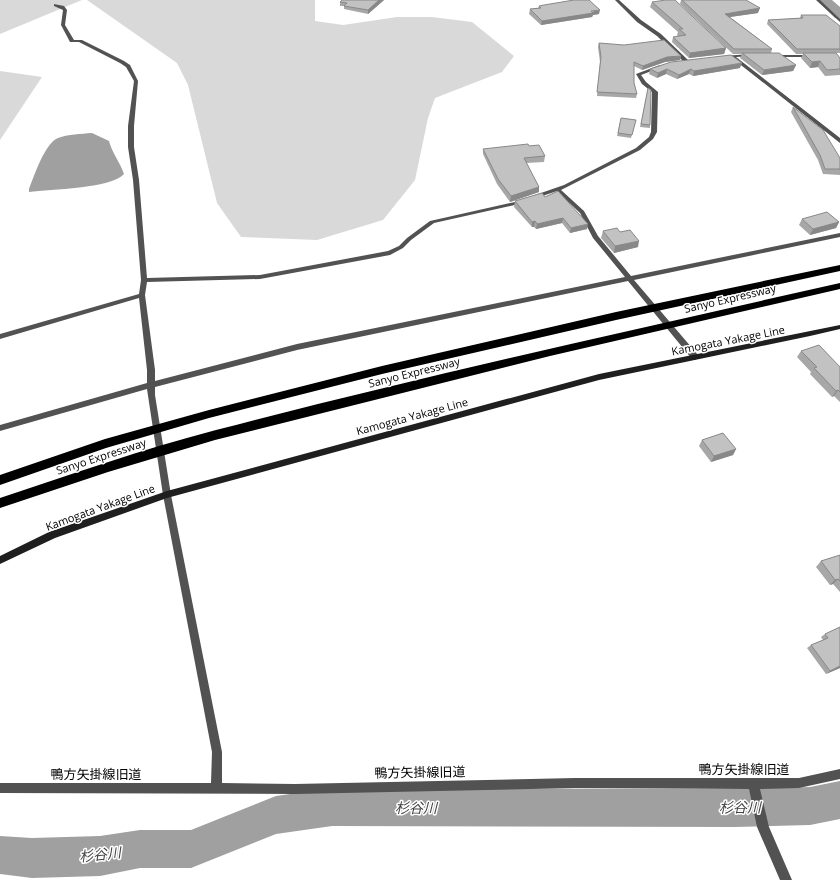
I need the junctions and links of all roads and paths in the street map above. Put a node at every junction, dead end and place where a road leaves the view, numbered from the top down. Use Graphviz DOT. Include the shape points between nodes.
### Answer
graph roads {
  1 [pos="616,0"];
  2 [pos="818,0"];
  3 [pos="56,6"];
  4 [pos="840,22"];
  5 [pos="723,49"];
  6 [pos="758,55"];
  7 [pos="765,55"];
  8 [pos="731,56"];
  9 [pos="818,56"];
  10 [pos="717,58"];
  11 [pos="686,62"];
  12 [pos="668,64"];
  13 [pos="840,142"];
  14 [pos="558,189"];
  15 [pos="840,235"];
  16 [pos="840,268"];
  17 [pos="628,278"];
  18 [pos="144,280"];
  19 [pos="840,286"];
  20 [pos="142,295"];
  21 [pos="840,327"];
  22 [pos="0,337"];
  23 [pos="695,357"];
  24 [pos="150,385"];
  25 [pos="0,428"];
  26 [pos="0,480"];
  27 [pos="167,495"];
  28 [pos="0,502"];
  29 [pos="0,560"];
  30 [pos="840,774"];
  31 [pos="0,788"];
  32 [pos="216,788"];
  33 [pos="754,789"];
  34 [pos="786,880"];
  1 -- 11 [label="street" via="659,35"];
  2 -- 4 [label="street"];
  3 -- 18 [label="street" via="65,10 63,25 72,41 80,41 122,62 128,66 136,81 131,147"];
  5 -- 8 [label="street"];
  6 -- 8 [label="street"];
  7 -- 9 [label="street"];
  8 -- 10 [label="street"];
  8 -- 13 [label="street"];
  12 -- 14 [label="street" via="638,74 655,92 654,132 651,138 638,149"];
  14 -- 17 [label="street" via="582,213 595,237"];
  14 -- 18 [label="street" via="517,203 432,222 390,253 260,277"];
  15 -- 17 [label="street"];
  16 -- 26 [label="highway, Sanyo Expressway" via="382,370 210,414 106,444"];
  17 -- 23 [label="street"];
  17 -- 24 [label="street" via="296,347"];
  18 -- 20 [label="street"];
  19 -- 28 [label="highway, Sanyo Expressway" via="550,352 215,435"];
  20 -- 22 [label="street"];
  20 -- 24 [label="street" via="151,370"];
  21 -- 23 [label="main road, Kamogata Yakage Line"];
  23 -- 27 [label="main road, Kamogata Yakage Line" via="552,389"];
  24 -- 25 [label="street"];
  24 -- 27 [label="street"];
  27 -- 29 [label="main road, Kamogata Yakage Line" via="52,535"];
  27 -- 32 [label="street" via="217,752"];
  30 -- 33 [label="street, 鴨方矢掛線旧道"];
  31 -- 32 [label="street, 鴨方矢掛線旧道"];
  32 -- 33 [label="street, 鴨方矢掛線旧道" via="303,789 575,783"];
  33 -- 34 [label="street" via="764,827"];
}
